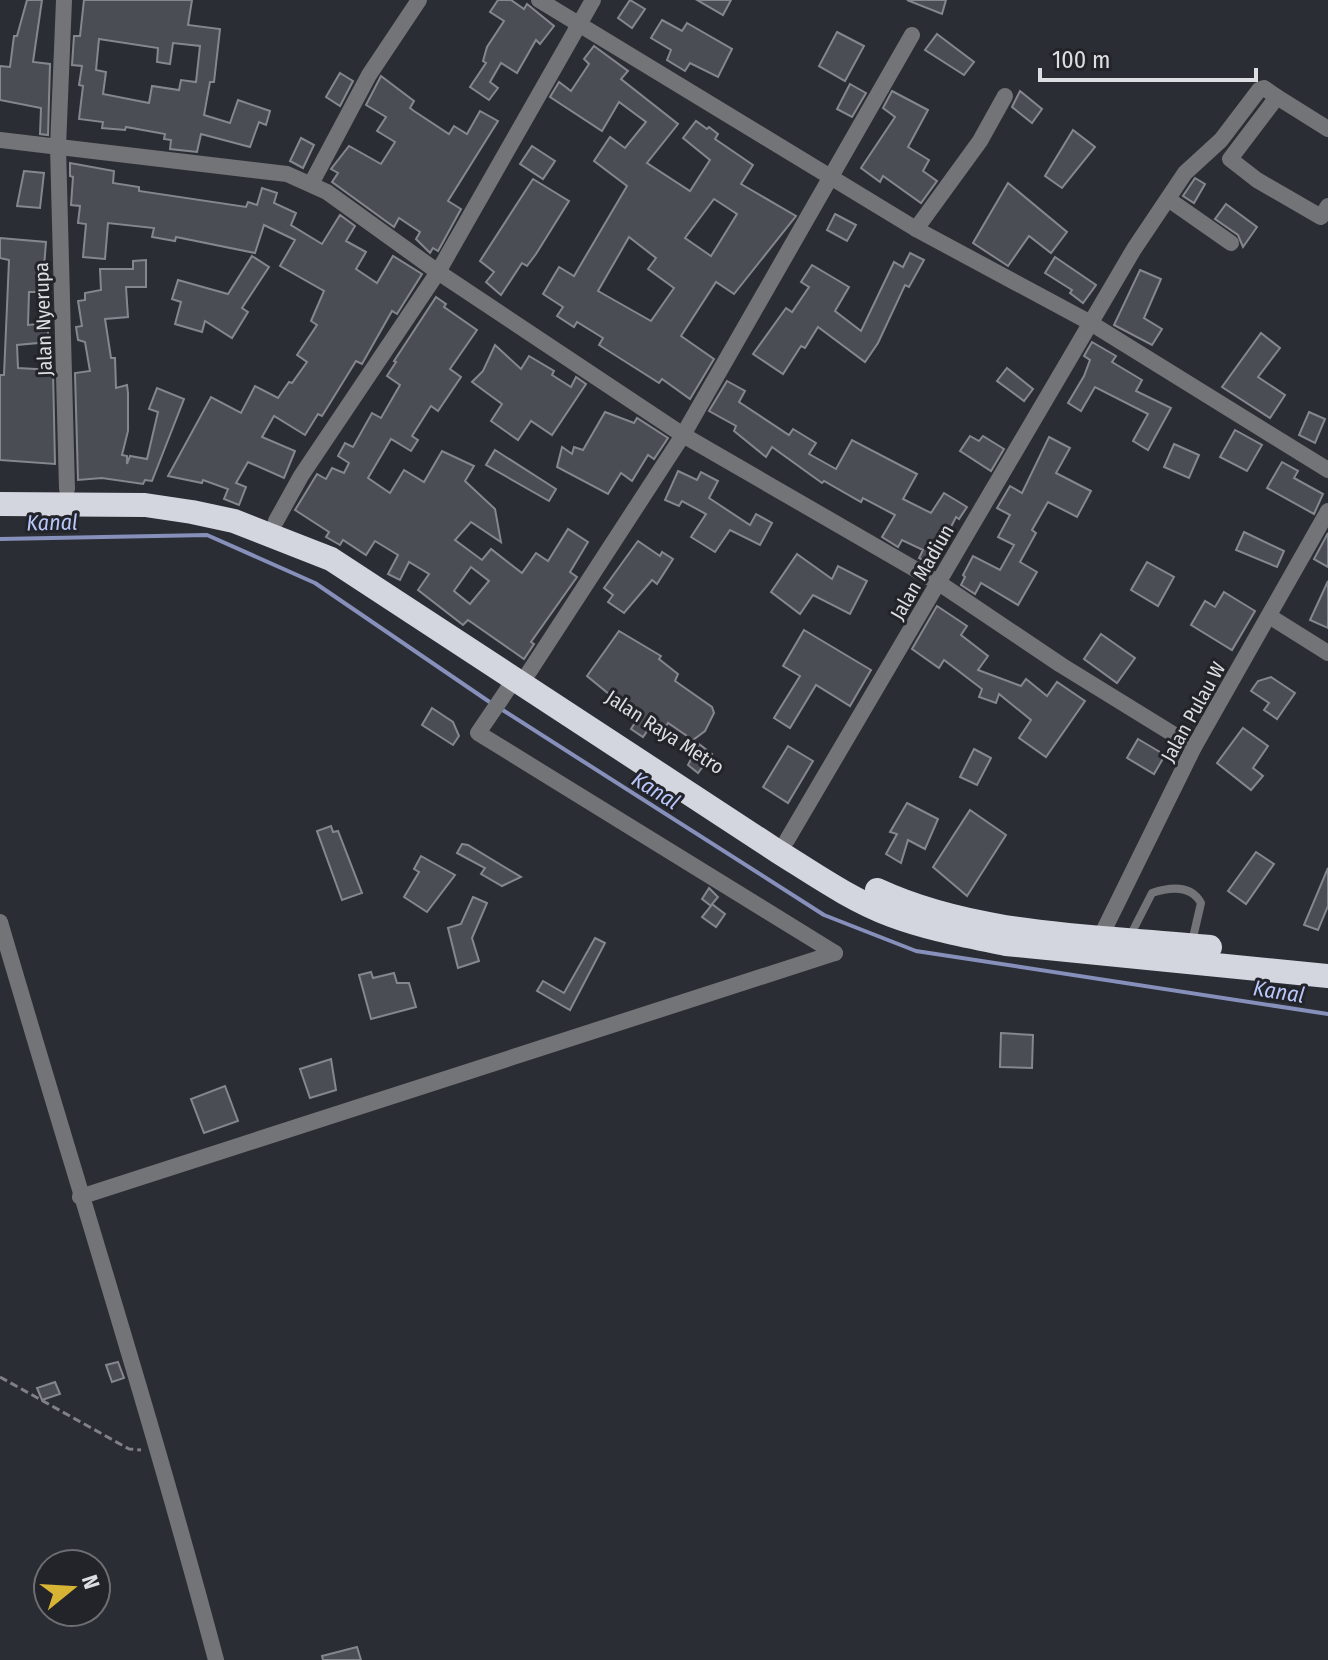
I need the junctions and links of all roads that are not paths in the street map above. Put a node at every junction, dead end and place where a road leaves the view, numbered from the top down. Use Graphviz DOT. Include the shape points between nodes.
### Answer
graph roads {
  1 [pos="64,0"];
  2 [pos="419,0"];
  3 [pos="539,0"];
  4 [pos="593,0"];
  5 [pos="578,26"];
  6 [pos="912,35"];
  7 [pos="1005,96"];
  8 [pos="1277,97"];
  9 [pos="1328,129"];
  10 [pos="0,140"];
  11 [pos="58,147"];
  12 [pos="829,177"];
  13 [pos="311,184"];
  14 [pos="1168,199"];
  15 [pos="1328,206"];
  16 [pos="916,229"];
  17 [pos="1231,243"];
  18 [pos="438,272"];
  19 [pos="1089,322"];
  20 [pos="683,435"];
  21 [pos="1328,470"];
  22 [pos="67,489"];
  23 [pos="0,490"];
  24 [pos="0,504"];
  25 [pos="1328,511"];
  26 [pos="276,521"];
  27 [pos="939,583"];
  28 [pos="1269,616"];
  29 [pos="1328,653"];
  30 [pos="522,676"];
  31 [pos="1194,747"];
  32 [pos="787,840"];
  33 [pos="0,922"];
  34 [pos="1100,945"];
  35 [pos="1126,947"];
  36 [pos="1190,953"];
  37 [pos="1328,961"];
  38 [pos="1328,976"];
  39 [pos="80,1197"];
  40 [pos="216,1660"];
  1 -- 11 [label="street, Jalan Nyerupa"];
  2 -- 13 [label="street" via="369,75"];
  3 -- 5 [label="street"];
  4 -- 5 [label="street"];
  5 -- 12 [label="street"];
  5 -- 18 [label="street"];
  6 -- 12 [label="street"];
  7 -- 16 [label="street" via="980,141"];
  8 -- 9 [label="street"];
  8 -- 14 [label="street, Jalan Madiun" via="1259,90"];
  8 -- 15 [label="street" via="1230,159 1321,217"];
  10 -- 11 [label="street"];
  11 -- 13 [label="street" via="287,174"];
  11 -- 22 [label="street, Jalan Nyerupa"];
  12 -- 16 [label="street"];
  12 -- 20 [label="street"];
  13 -- 18 [label="street"];
  14 -- 17 [label="street"];
  14 -- 19 [label="street, Jalan Madiun"];
  16 -- 19 [label="street"];
  18 -- 20 [label="street"];
  18 -- 26 [label="street"];
  19 -- 21 [label="street"];
  19 -- 27 [label="street, Jalan Madiun"];
  20 -- 27 [label="street"];
  20 -- 30 [label="street"];
  22 -- 23 [label="highway, Jalan Raya Metro"];
  22 -- 26 [label="highway, Jalan Raya Metro" via="191,495"];
  24 -- 30 [label="highway" via="145,505 234,521 331,559"];
  25 -- 28 [label="street, Jalan Pulau W"];
  26 -- 30 [label="highway, Jalan Raya Metro" via="336,551"];
  27 -- 31 [label="street"];
  27 -- 32 [label="street, Jalan Madiun"];
  28 -- 29 [label="street"];
  28 -- 31 [label="street, Jalan Pulau W"];
  30 -- 32 [label="highway, Jalan Raya Metro"];
  30 -- 34 [label="highway" via="777,851 880,910 953,934"];
  30 -- 39 [label="street" via="478,733 835,953"];
  31 -- 34 [label="street, Jalan Pulau W"];
  32 -- 34 [label="highway, Jalan Raya Metro" via="895,899"];
  33 -- 39 [label="street"];
  34 -- 35 [label="highway"];
  35 -- 36 [label="highway"];
  35 -- 36 [label="lane" via="1152,893 1175,887 1194,893 1201,903"];
  36 -- 37 [label="highway"];
  36 -- 38 [label="highway"];
  39 -- 40 [label="street" via="160,1452"];
}
